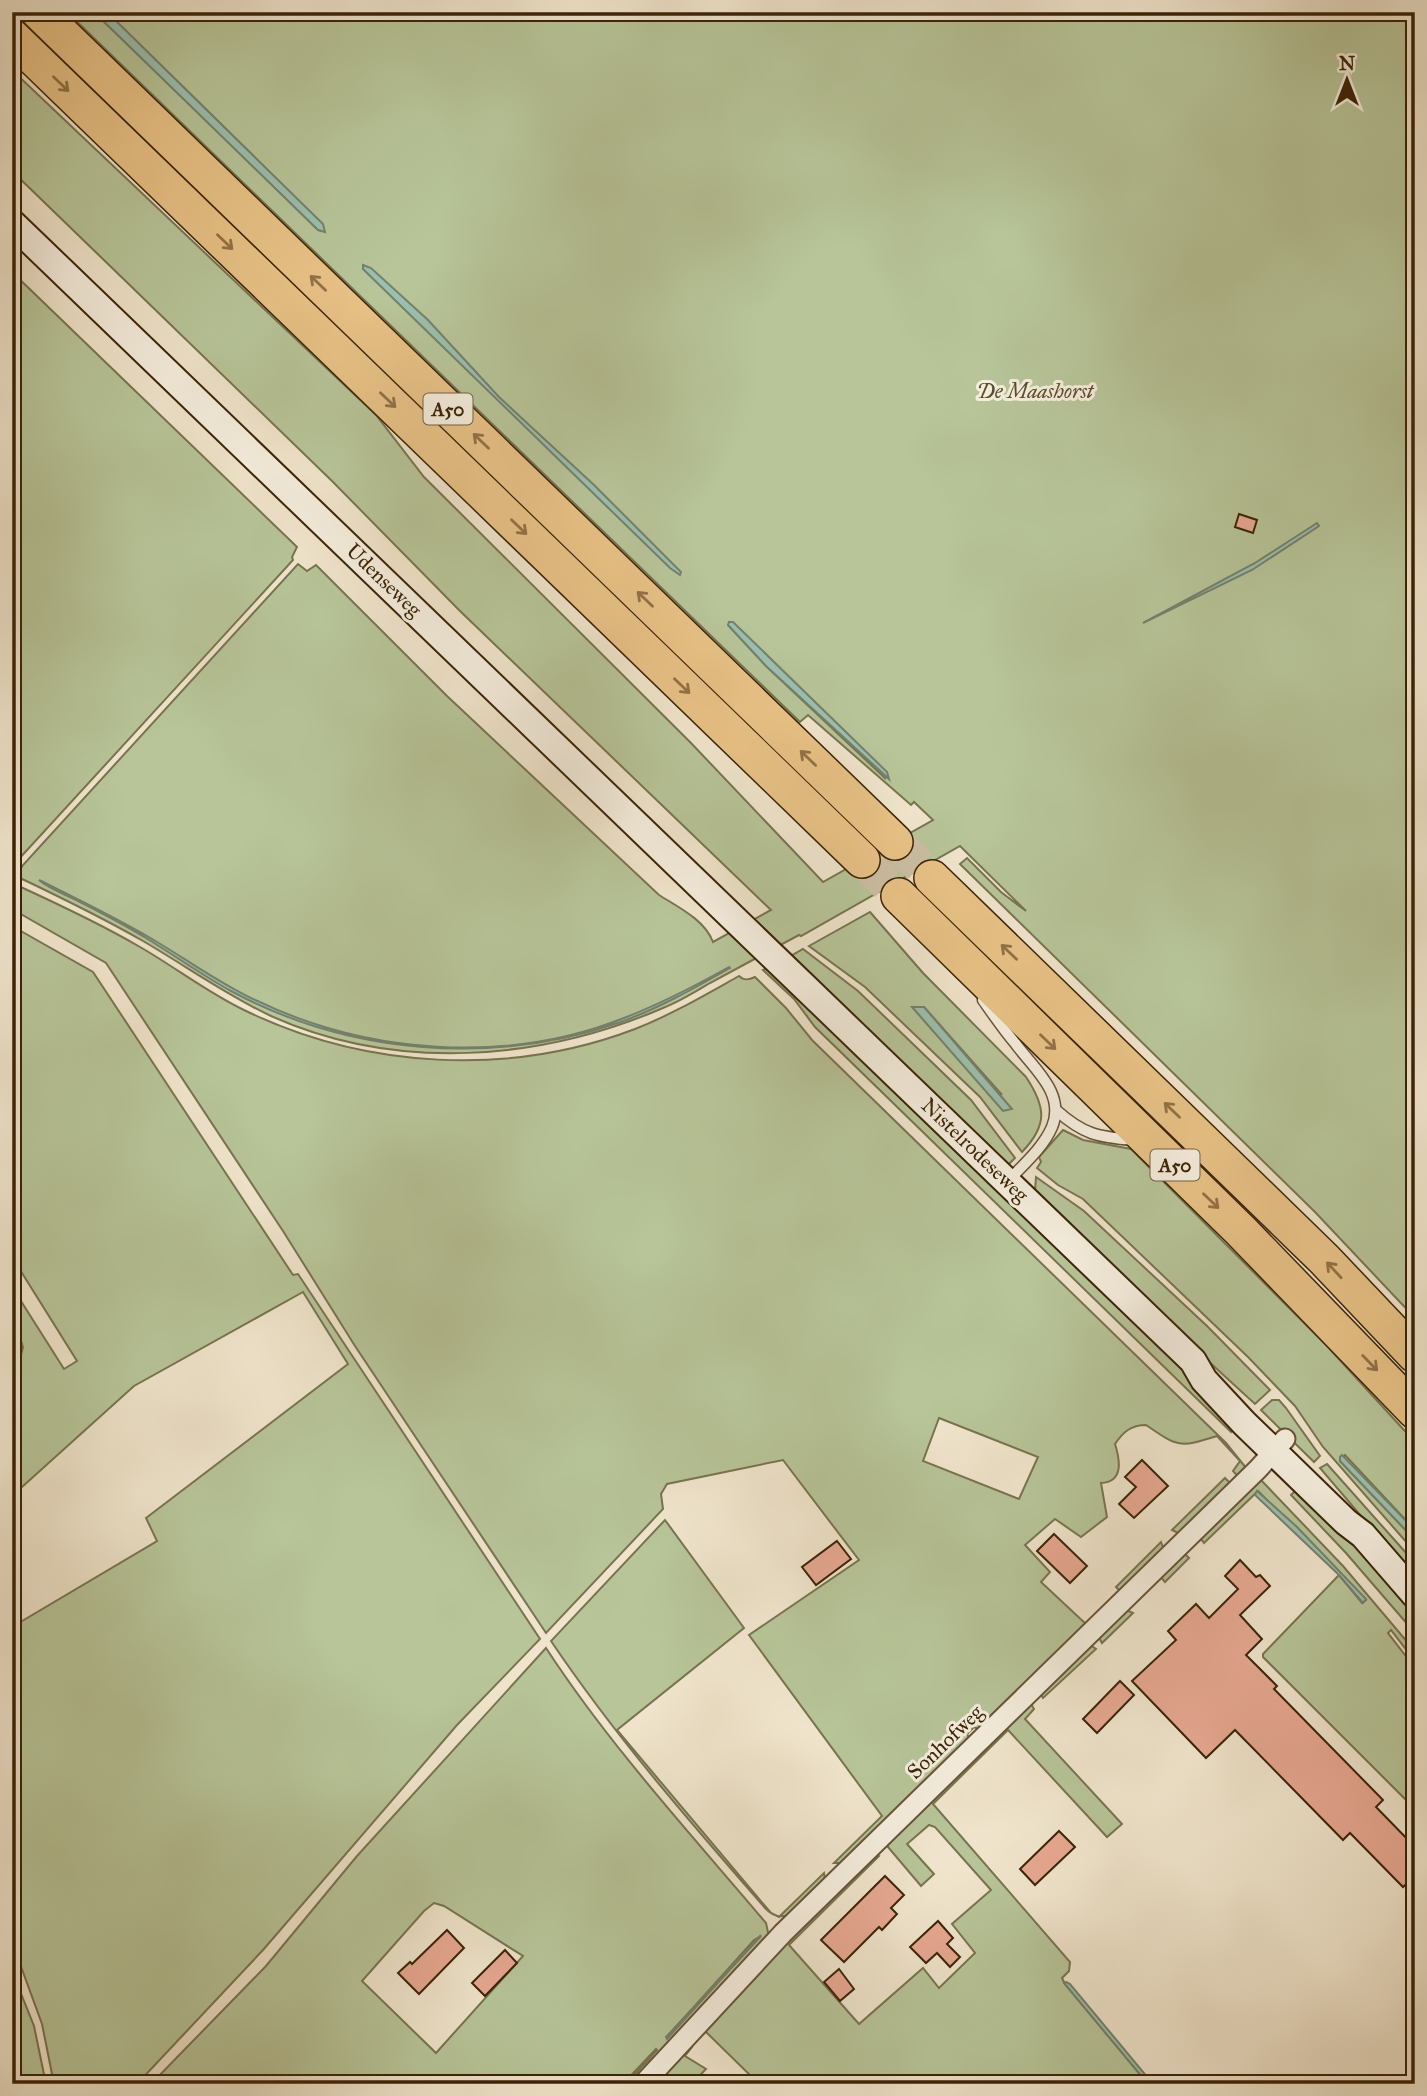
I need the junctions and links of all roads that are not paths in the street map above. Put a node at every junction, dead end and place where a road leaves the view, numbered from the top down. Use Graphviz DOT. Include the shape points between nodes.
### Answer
graph roads {
  1 [pos="39,12"];
  2 [pos="12,37"];
  3 [pos="12,223"];
  4 [pos="895,842"];
  5 [pos="862,860"];
  6 [pos="932,878"];
  7 [pos="899,896"];
  8 [pos="929,925"];
  9 [pos="756,939"];
  10 [pos="968,979"];
  11 [pos="976,990"];
  12 [pos="1056,1110"];
  13 [pos="1150,1141"];
  14 [pos="1008,1181"];
  15 [pos="1415,1355"];
  16 [pos="1415,1411"];
  17 [pos="1279,1445"];
  18 [pos="1415,1595"];
  19 [pos="643,2084"];
  4 -- 1 [label="highway, A50, one-way"];
  2 -- 5 [label="highway, A50, one-way"];
  3 -- 9 [label="street, Udenseweg"];
  15 -- 6 [label="highway, A50, one-way" via="1324,1259"];
  7 -- 8 [label="highway, A50"];
  8 -- 10 [label="lane"];
  8 -- 13 [label="highway, A50, one-way"];
  9 -- 14 [label="street, Nistelrodeseweg"];
  11 -- 12 [label="lane" via="1048,1083"];
  12 -- 13 [label="lane" via="1086,1132"];
  12 -- 14 [label="lane" via="1048,1135"];
  13 -- 16 [label="highway, A50, one-way"];
  14 -- 17 [label="street, Nistelrodeseweg" via="1193,1361 1214,1372"];
  17 -- 18 [label="street, Nistelrodeseweg" via="1353,1514 1363,1535"];
  17 -- 19 [label="street, Sonhofweg" via="783,1933"];
}
